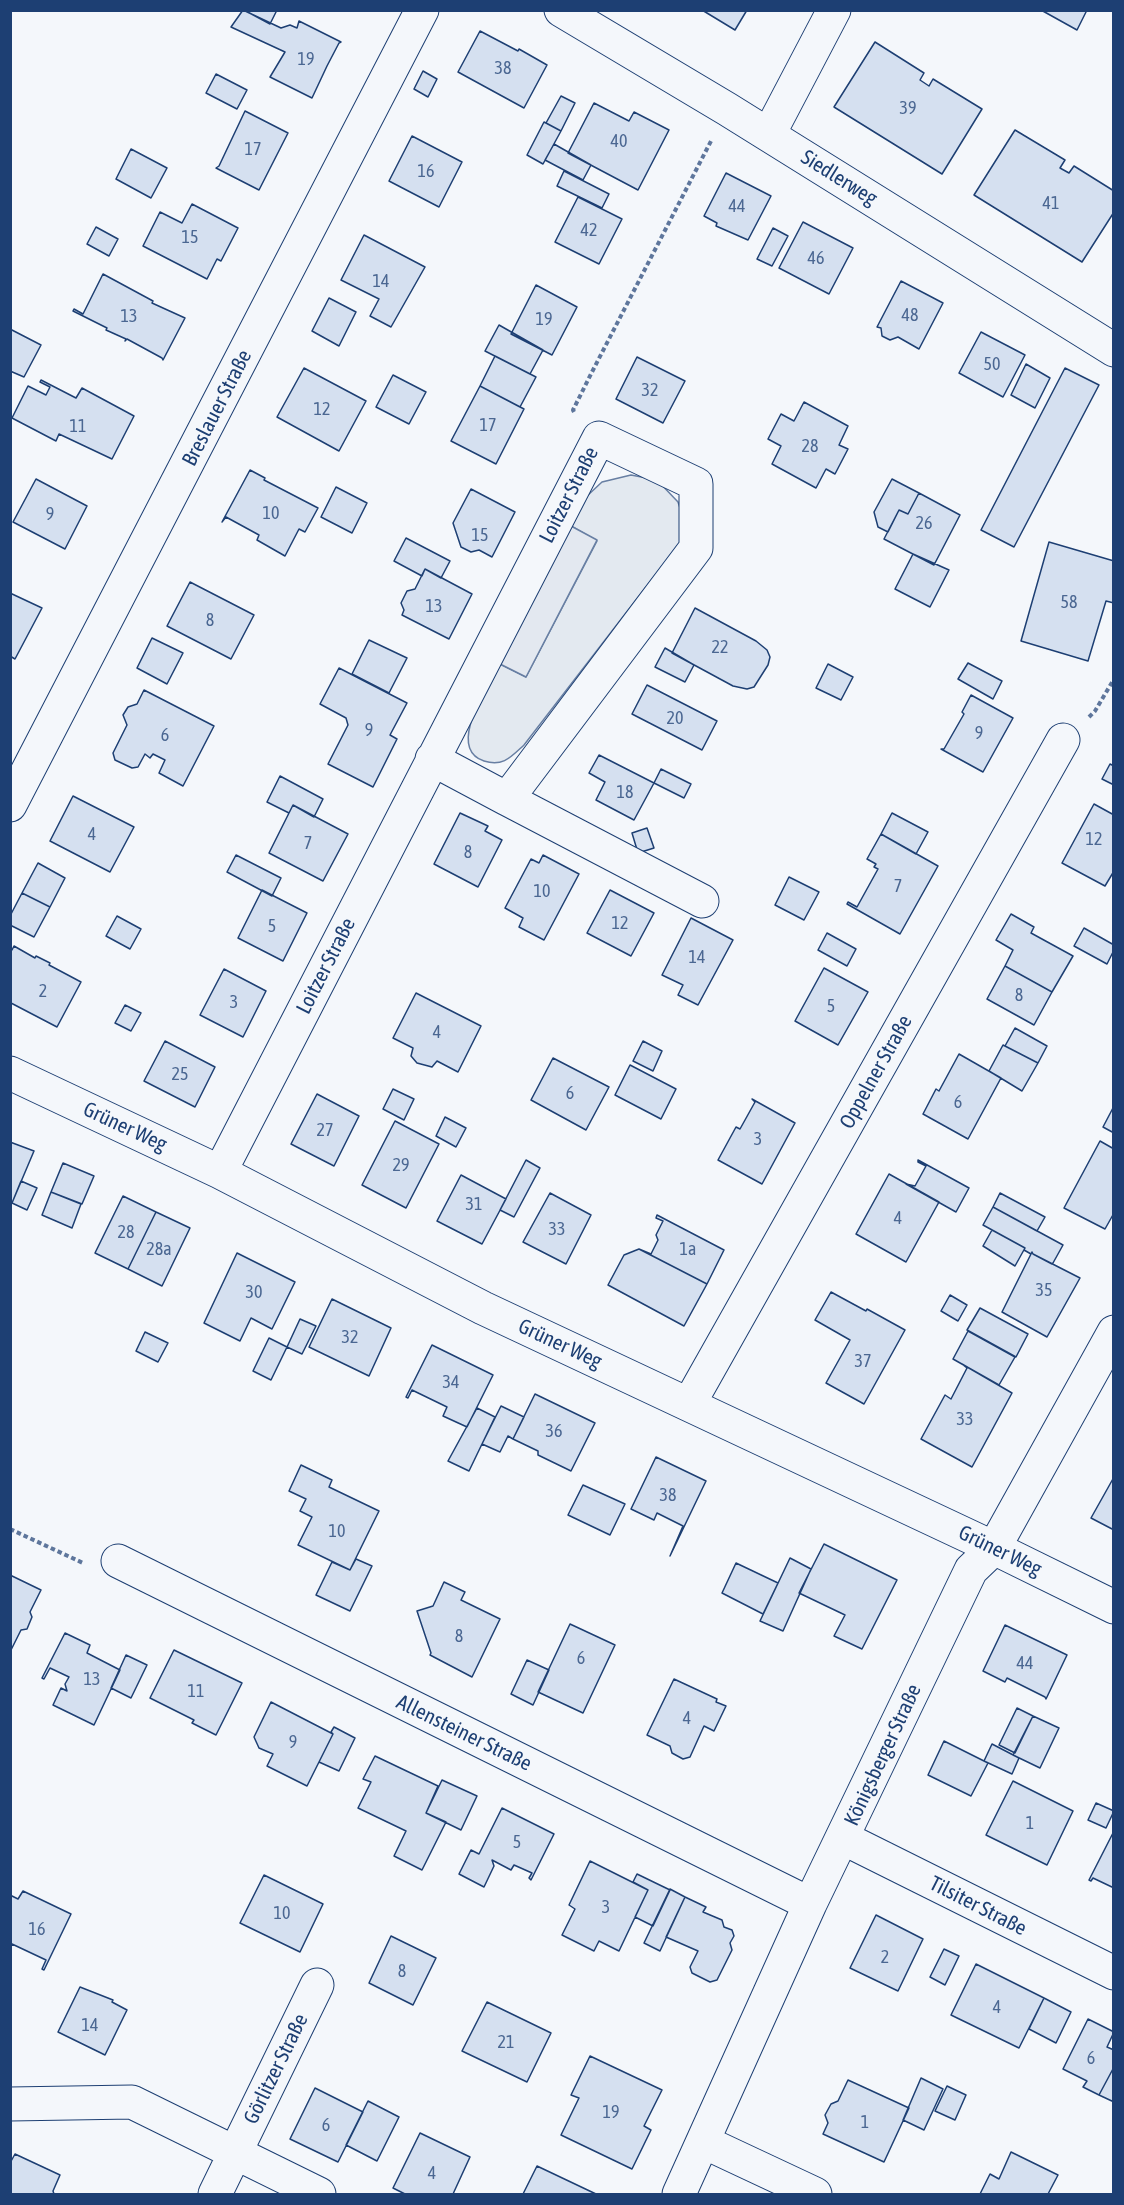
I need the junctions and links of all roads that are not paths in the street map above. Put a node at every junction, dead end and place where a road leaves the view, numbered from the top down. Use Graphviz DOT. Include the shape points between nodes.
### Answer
graph roads {
  1 [pos="422,10"];
  2 [pos="561,10"];
  3 [pos="834,10"];
  4 [pos="769,134"];
  5 [pos="1113,350"];
  6 [pos="1064,740"];
  7 [pos="432,759"];
  8 [pos="507,799"];
  9 [pos="10,806"];
  10 [pos="702,901"];
  11 [pos="10,1073"];
  12 [pos="219,1172"];
  13 [pos="1113,1332"];
  14 [pos="689,1404"];
  15 [pos="994,1548"];
  16 [pos="118,1562"];
  17 [pos="1113,1607"];
  18 [pos="843,1838"];
  19 [pos="810,1904"];
  20 [pos="1113,1973"];
  21 [pos="316,1985"];
  22 [pos="10,2104"];
  23 [pos="704,2142"];
  24 [pos="235,2153"];
  25 [pos="215,2194"];
  26 [pos="319,2194"];
  27 [pos="679,2194"];
  28 [pos="815,2194"];
  1 -- 9 [label="street, Breslauer Straße"];
  2 -- 4 [label="street, Siedlerweg"];
  3 -- 4 [label="street"];
  4 -- 5 [label="street, Siedlerweg"];
  6 -- 14 [label="street, Oppelner Straße"];
  7 -- 8 [label="street"];
  7 -- 8 [label="street, Loitzer Straße" via="599,438 696,484 696,548"];
  7 -- 12 [label="street, Loitzer Straße"];
  8 -- 10 [label="street"];
  11 -- 12 [label="street, Grüner Weg"];
  12 -- 14 [label="street, Grüner Weg" via="483,1308"];
  13 -- 15 [label="street, Königsberger Straße"];
  14 -- 15 [label="street, Grüner Weg"];
  15 -- 17 [label="street, Grüner Weg"];
  15 -- 18 [label="street, Königsberger Straße" via="971,1570"];
  16 -- 19 [label="street, Allensteiner Straße"];
  18 -- 19 [label="street, Königsberger Straße"];
  18 -- 20 [label="street, Tilsiter Straße"];
  19 -- 23 [label="street, Königsberger Straße"];
  21 -- 24 [label="street, Görlitzer Straße"];
  22 -- 24 [label="street" via="132,2102"];
  23 -- 27 [label="street, Königsberger Straße"];
  23 -- 28 [label="street"];
  24 -- 25 [label="street, Görlitzer Straße"];
  24 -- 26 [label="street"];
}
